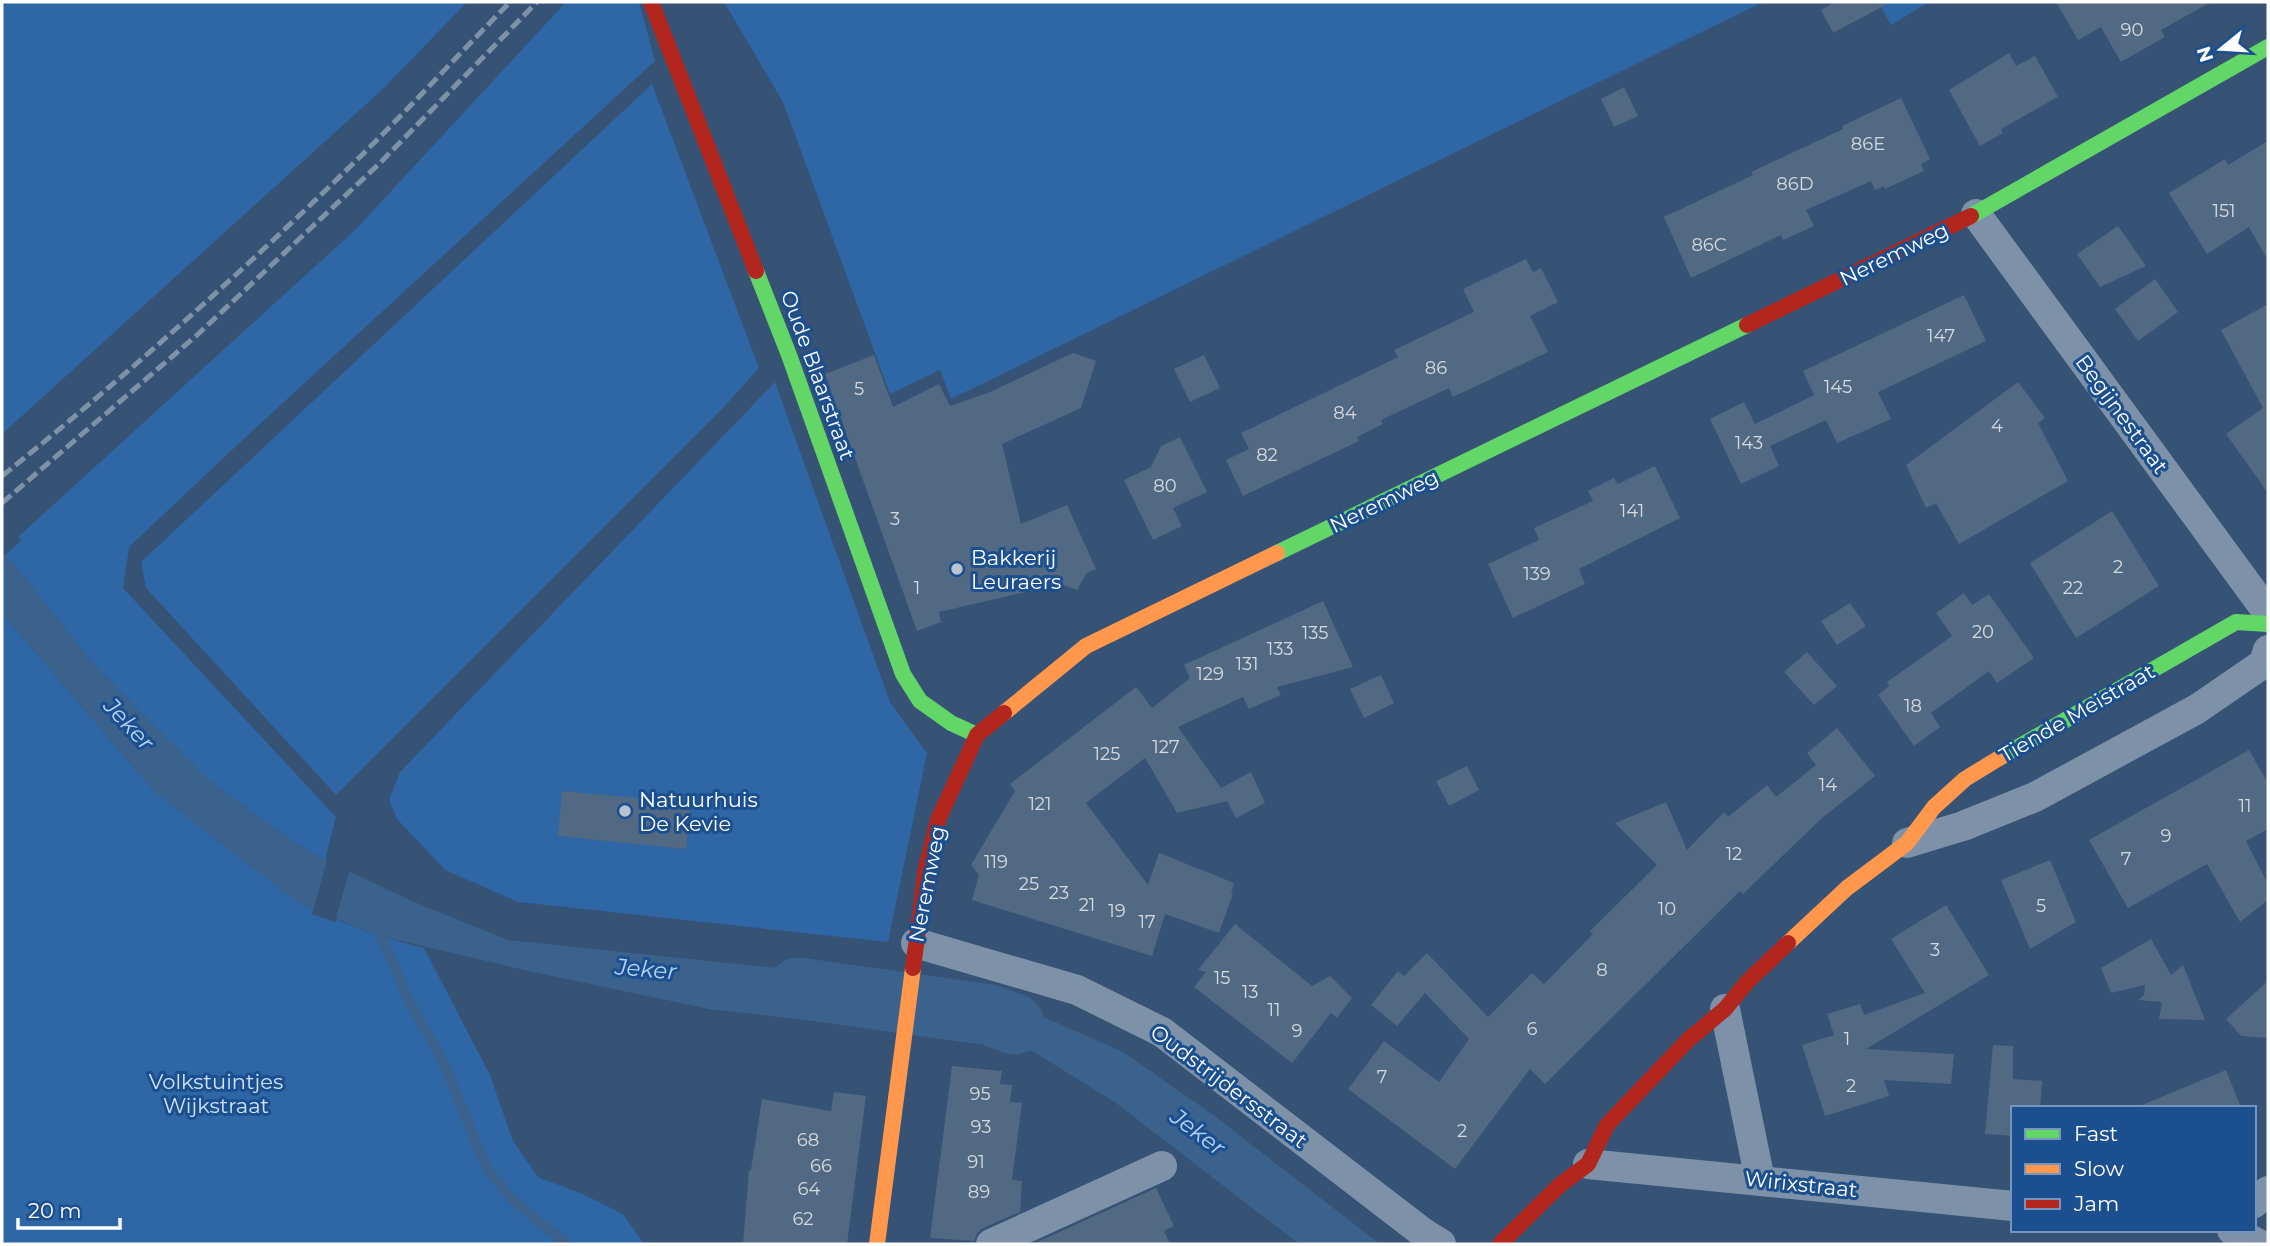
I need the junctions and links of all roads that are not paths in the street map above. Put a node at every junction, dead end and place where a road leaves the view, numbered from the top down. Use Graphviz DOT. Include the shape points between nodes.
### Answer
graph roads {
  1 [pos="651,2"];
  2 [pos="2268,47"];
  3 [pos="1976,214"];
  4 [pos="2268,613"];
  5 [pos="2268,624"];
  6 [pos="2268,650"];
  7 [pos="978,735"];
  8 [pos="1908,843"];
  9 [pos="916,943"];
  10 [pos="1725,1009"];
  11 [pos="1588,1164"];
  12 [pos="1162,1166"];
  13 [pos="1760,1180"];
  14 [pos="2011,1206"];
  15 [pos="2236,1232"];
  16 [pos="877,1244"];
  17 [pos="991,1244"];
  18 [pos="1441,1244"];
  19 [pos="1500,1244"];
  20 [pos="2259,1244"];
  1 -- 7 [label="street, Oude Blaarstraat" via="785,343 903,674 920,701"];
  2 -- 3 [label="street, Neremweg"];
  3 -- 4 [label="street, Begijnestraat"];
  3 -- 7 [label="street, Neremweg" via="1086,646"];
  5 -- 8 [label="street, Tiende Meistraat" via="2236,622 2018,746 1944,797"];
  6 -- 8 [label="street, Tiende Meistraat" via="2264,663 2197,709 2035,797"];
  7 -- 9 [label="street, Neremweg" via="938,820"];
  8 -- 10 [label="street, Tiende Meistraat" via="1847,888 1747,982"];
  9 -- 16 [label="street, Neremweg"];
  9 -- 18 [label="street, Oudstrijdersstraat" via="1077,989 1162,1032"];
  10 -- 11 [label="street, Tiende Meistraat" via="1688,1040 1607,1125"];
  10 -- 13 [label="street"];
  11 -- 13 [label="street, Wirixstraat"];
  11 -- 19 [label="street, Tiende Meistraat"];
  12 -- 17 [label="street"];
  13 -- 14 [label="street, Wirixstraat"];
  15 -- 20 [label="street"];
}
